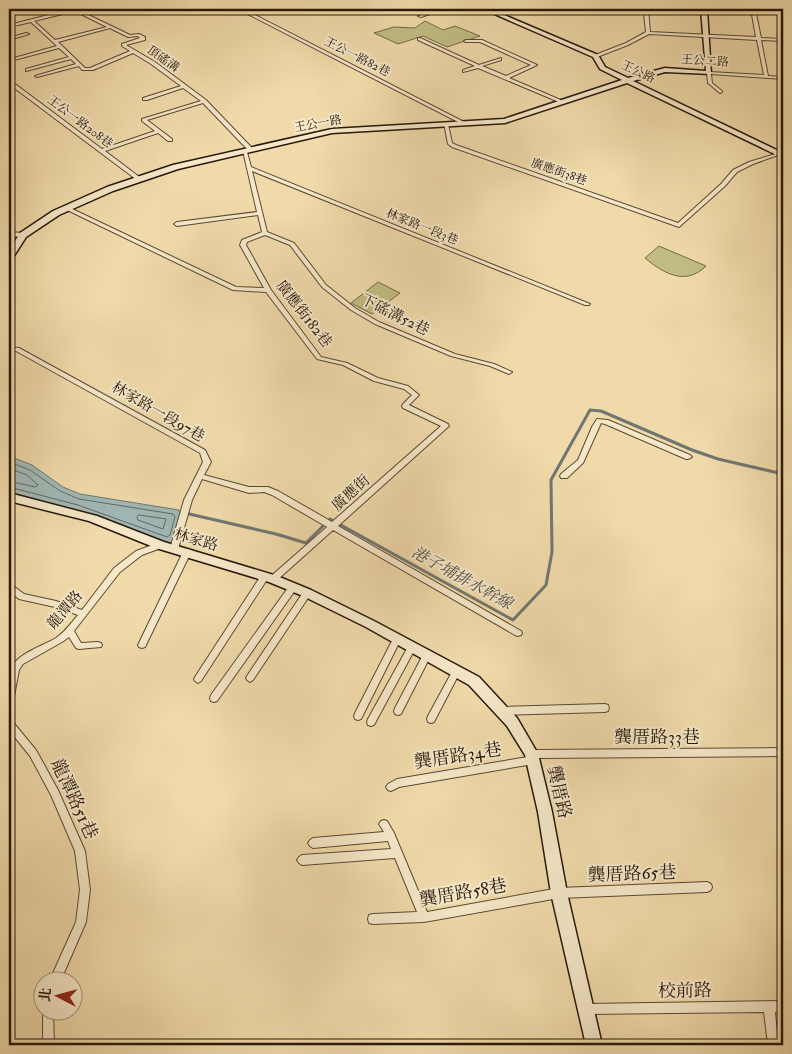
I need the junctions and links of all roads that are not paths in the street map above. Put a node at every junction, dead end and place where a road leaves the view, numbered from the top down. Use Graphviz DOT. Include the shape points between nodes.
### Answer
graph roads {
  1 [pos="75,9"];
  2 [pos="240,9"];
  3 [pos="443,9"];
  4 [pos="486,9"];
  5 [pos="587,9"];
  6 [pos="704,9"];
  7 [pos="754,9"];
  8 [pos="646,11"];
  9 [pos="420,16"];
  10 [pos="30,20"];
  11 [pos="9,26"];
  12 [pos="111,27"];
  13 [pos="648,33"];
  14 [pos="27,34"];
  15 [pos="706,35"];
  16 [pos="144,38"];
  17 [pos="9,39"];
  18 [pos="419,39"];
  19 [pos="759,39"];
  20 [pos="783,40"];
  21 [pos="466,41"];
  22 [pos="54,42"];
  23 [pos="58,47"];
  24 [pos="132,50"];
  25 [pos="596,56"];
  26 [pos="72,58"];
  27 [pos="16,59"];
  28 [pos="499,59"];
  29 [pos="79,65"];
  30 [pos="478,66"];
  31 [pos="28,70"];
  32 [pos="465,71"];
  33 [pos="709,72"];
  34 [pos="37,76"];
  35 [pos="766,77"];
  36 [pos="505,78"];
  37 [pos="783,78"];
  38 [pos="627,80"];
  39 [pos="9,82"];
  40 [pos="184,86"];
  41 [pos="720,92"];
  42 [pos="145,99"];
  43 [pos="204,101"];
  44 [pos="561,102"];
  45 [pos="464,123"];
  46 [pos="446,124"];
  47 [pos="159,131"];
  48 [pos="170,140"];
  49 [pos="101,150"];
  50 [pos="248,151"];
  51 [pos="781,155"];
  52 [pos="250,168"];
  53 [pos="138,179"];
  54 [pos="66,208"];
  55 [pos="260,213"];
  56 [pos="177,224"];
  57 [pos="266,233"];
  58 [pos="9,234"];
  59 [pos="23,235"];
  60 [pos="9,257"];
  61 [pos="268,290"];
  62 [pos="587,304"];
  63 [pos="9,349"];
  64 [pos="508,372"];
  65 [pos="446,426"];
  66 [pos="688,457"];
  67 [pos="199,476"];
  68 [pos="564,476"];
  69 [pos="9,497"];
  70 [pos="334,527"];
  71 [pos="158,546"];
  72 [pos="174,548"];
  73 [pos="187,552"];
  74 [pos="269,577"];
  75 [pos="9,587"];
  76 [pos="293,587"];
  77 [pos="308,593"];
  78 [pos="82,613"];
  79 [pos="370,624"];
  80 [pos="70,631"];
  81 [pos="518,632"];
  82 [pos="397,639"];
  83 [pos="98,645"];
  84 [pos="142,645"];
  85 [pos="412,647"];
  86 [pos="427,655"];
  87 [pos="12,669"];
  88 [pos="456,672"];
  89 [pos="250,678"];
  90 [pos="198,679"];
  91 [pos="214,698"];
  92 [pos="9,701"];
  93 [pos="605,708"];
  94 [pos="398,711"];
  95 [pos="503,711"];
  96 [pos="358,716"];
  97 [pos="430,719"];
  98 [pos="371,722"];
  99 [pos="9,724"];
  100 [pos="783,752"];
  101 [pos="532,757"];
  102 [pos="391,787"];
  103 [pos="384,824"];
  104 [pos="391,836"];
  105 [pos="313,843"];
  106 [pos="398,853"];
  107 [pos="302,860"];
  108 [pos="707,887"];
  109 [pos="558,893"];
  110 [pos="424,918"];
  111 [pos="372,919"];
  112 [pos="58,972"];
  113 [pos="783,1006"];
  114 [pos="769,1007"];
  115 [pos="586,1009"];
  116 [pos="48,1022"];
  117 [pos="49,1045"];
  118 [pos="594,1045"];
  119 [pos="773,1045"];
  1 -- 10 [label="street"];
  1 -- 12 [label="street, 頂磘溝"];
  2 -- 45 [label="street, 王公一路82巷"];
  3 -- 9 [label="street"];
  4 -- 25 [label="street, 王公路"];
  5 -- 8 [label="street"];
  6 -- 15 [label="street"];
  7 -- 19 [label="street"];
  8 -- 13 [label="street"];
  10 -- 11 [label="street"];
  10 -- 22 [label="street"];
  12 -- 16 [label="street, 頂磘溝" via="128,36"];
  12 -- 22 [label="street"];
  13 -- 15 [label="street"];
  13 -- 25 [label="street"];
  14 -- 17 [label="street"];
  15 -- 19 [label="street"];
  15 -- 33 [label="street"];
  16 -- 24 [label="street, 頂磘溝"];
  16 -- 24 [label="street" via="123,45"];
  18 -- 30 [label="street"];
  19 -- 20 [label="street"];
  19 -- 35 [label="street"];
  21 -- 36 [label="street" via="481,40 535,65"];
  22 -- 23 [label="street"];
  23 -- 26 [label="street"];
  23 -- 27 [label="street"];
  24 -- 29 [label="street" via="91,69"];
  24 -- 40 [label="street, 頂磘溝"];
  25 -- 38 [label="street, 王公路" via="602,68"];
  26 -- 29 [label="street"];
  26 -- 31 [label="street"];
  28 -- 30 [label="street"];
  29 -- 34 [label="street"];
  30 -- 32 [label="street"];
  30 -- 36 [label="street"];
  33 -- 35 [label="street, 王公二路"];
  33 -- 38 [label="street, 王公二路" via="665,70"];
  33 -- 41 [label="street" via="710,83"];
  35 -- 37 [label="street, 王公二路"];
  36 -- 44 [label="street"];
  38 -- 44 [label="street, 王公一路"];
  38 -- 51 [label="street, 王公路"];
  39 -- 49 [label="street, 王公一路208巷"];
  40 -- 42 [label="street"];
  40 -- 43 [label="street, 頂磘溝"];
  43 -- 47 [label="street" via="144,120"];
  43 -- 50 [label="street, 頂磘溝"];
  44 -- 45 [label="street, 王公一路" via="505,121"];
  45 -- 46 [label="street, 王公一路"];
  46 -- 50 [label="street, 王公一路" via="332,131"];
  46 -- 51 [label="street, 廣應街38巷" via="450,144 454,146 679,225 735,171"];
  47 -- 48 [label="street"];
  47 -- 49 [label="street"];
  49 -- 53 [label="street, 王公一路208巷"];
  50 -- 52 [label="street"];
  50 -- 53 [label="street, 王公一路" via="194,162"];
  52 -- 55 [label="street"];
  52 -- 62 [label="street, 林家路一段3巷"];
  53 -- 54 [label="street, 王公一路"];
  54 -- 59 [label="street, 王公一路"];
  54 -- 61 [label="street" via="235,289"];
  55 -- 56 [label="street"];
  55 -- 57 [label="street"];
  57 -- 61 [label="street, 廣應街182巷" via="244,241 243,245"];
  57 -- 64 [label="street, 下磘溝52巷" via="292,244 324,286 369,318 453,356"];
  58 -- 59 [label="street"];
  59 -- 60 [label="street"];
  61 -- 65 [label="street, 廣應街182巷" via="320,358 346,364 376,380 406,387 416,395 405,406"];
  63 -- 67 [label="street, 林家路一段97巷" via="17,349 203,452 207,462"];
  65 -- 70 [label="street, 廣應街"];
  66 -- 68 [label="street" via="599,421 580,461"];
  67 -- 70 [label="street" via="249,490 275,493"];
  67 -- 72 [label="street, 林家路一段97巷" via="183,513"];
  69 -- 71 [label="street, 林家路" via="119,528"];
  70 -- 74 [label="street, 廣應街"];
  70 -- 81 [label="street"];
  71 -- 72 [label="street, 林家路"];
  71 -- 78 [label="street, 龍潭路" via="139,553 117,570"];
  72 -- 73 [label="street, 林家路"];
  73 -- 74 [label="street, 林家路"];
  73 -- 84 [label="street"];
  74 -- 76 [label="street, 林家路"];
  74 -- 90 [label="street, 廣應街"];
  75 -- 78 [label="street" via="22,598"];
  76 -- 77 [label="street, 林家路"];
  76 -- 91 [label="street"];
  77 -- 79 [label="street, 林家路"];
  77 -- 89 [label="street"];
  78 -- 80 [label="street, 龍潭路"];
  79 -- 82 [label="street, 龔厝路"];
  80 -- 83 [label="street" via="79,646"];
  80 -- 87 [label="street, 龍潭路"];
  82 -- 85 [label="street, 龔厝路"];
  82 -- 96 [label="street"];
  85 -- 86 [label="street, 龔厝路"];
  85 -- 98 [label="street"];
  86 -- 88 [label="street, 龔厝路"];
  86 -- 94 [label="street"];
  87 -- 92 [label="street, 龍潭路"];
  88 -- 95 [label="street, 龔厝路" via="474,681"];
  88 -- 97 [label="street"];
  93 -- 95 [label="street"];
  95 -- 101 [label="street, 龔厝路"];
  99 -- 112 [label="street, 龍潭路51巷" via="33,753 55,793 80,851 85,890 81,922"];
  100 -- 101 [label="street, 龔厝路33巷"];
  101 -- 102 [label="street, 龔厝路34巷" via="397,782"];
  101 -- 109 [label="street, 龔厝路" via="546,812"];
  103 -- 104 [label="street"];
  104 -- 105 [label="street"];
  104 -- 106 [label="street"];
  106 -- 107 [label="street"];
  106 -- 110 [label="street"];
  108 -- 109 [label="street, 龔厝路65巷"];
  109 -- 110 [label="street, 龔厝路58巷"];
  109 -- 115 [label="street, 龔厝路"];
  110 -- 111 [label="street, 龔厝路58巷"];
  113 -- 114 [label="street, 校前路"];
  114 -- 115 [label="street, 校前路"];
  114 -- 119 [label="street"];
  115 -- 118 [label="street, 龔厝路"];
  116 -- 117 [label="street"];
}
